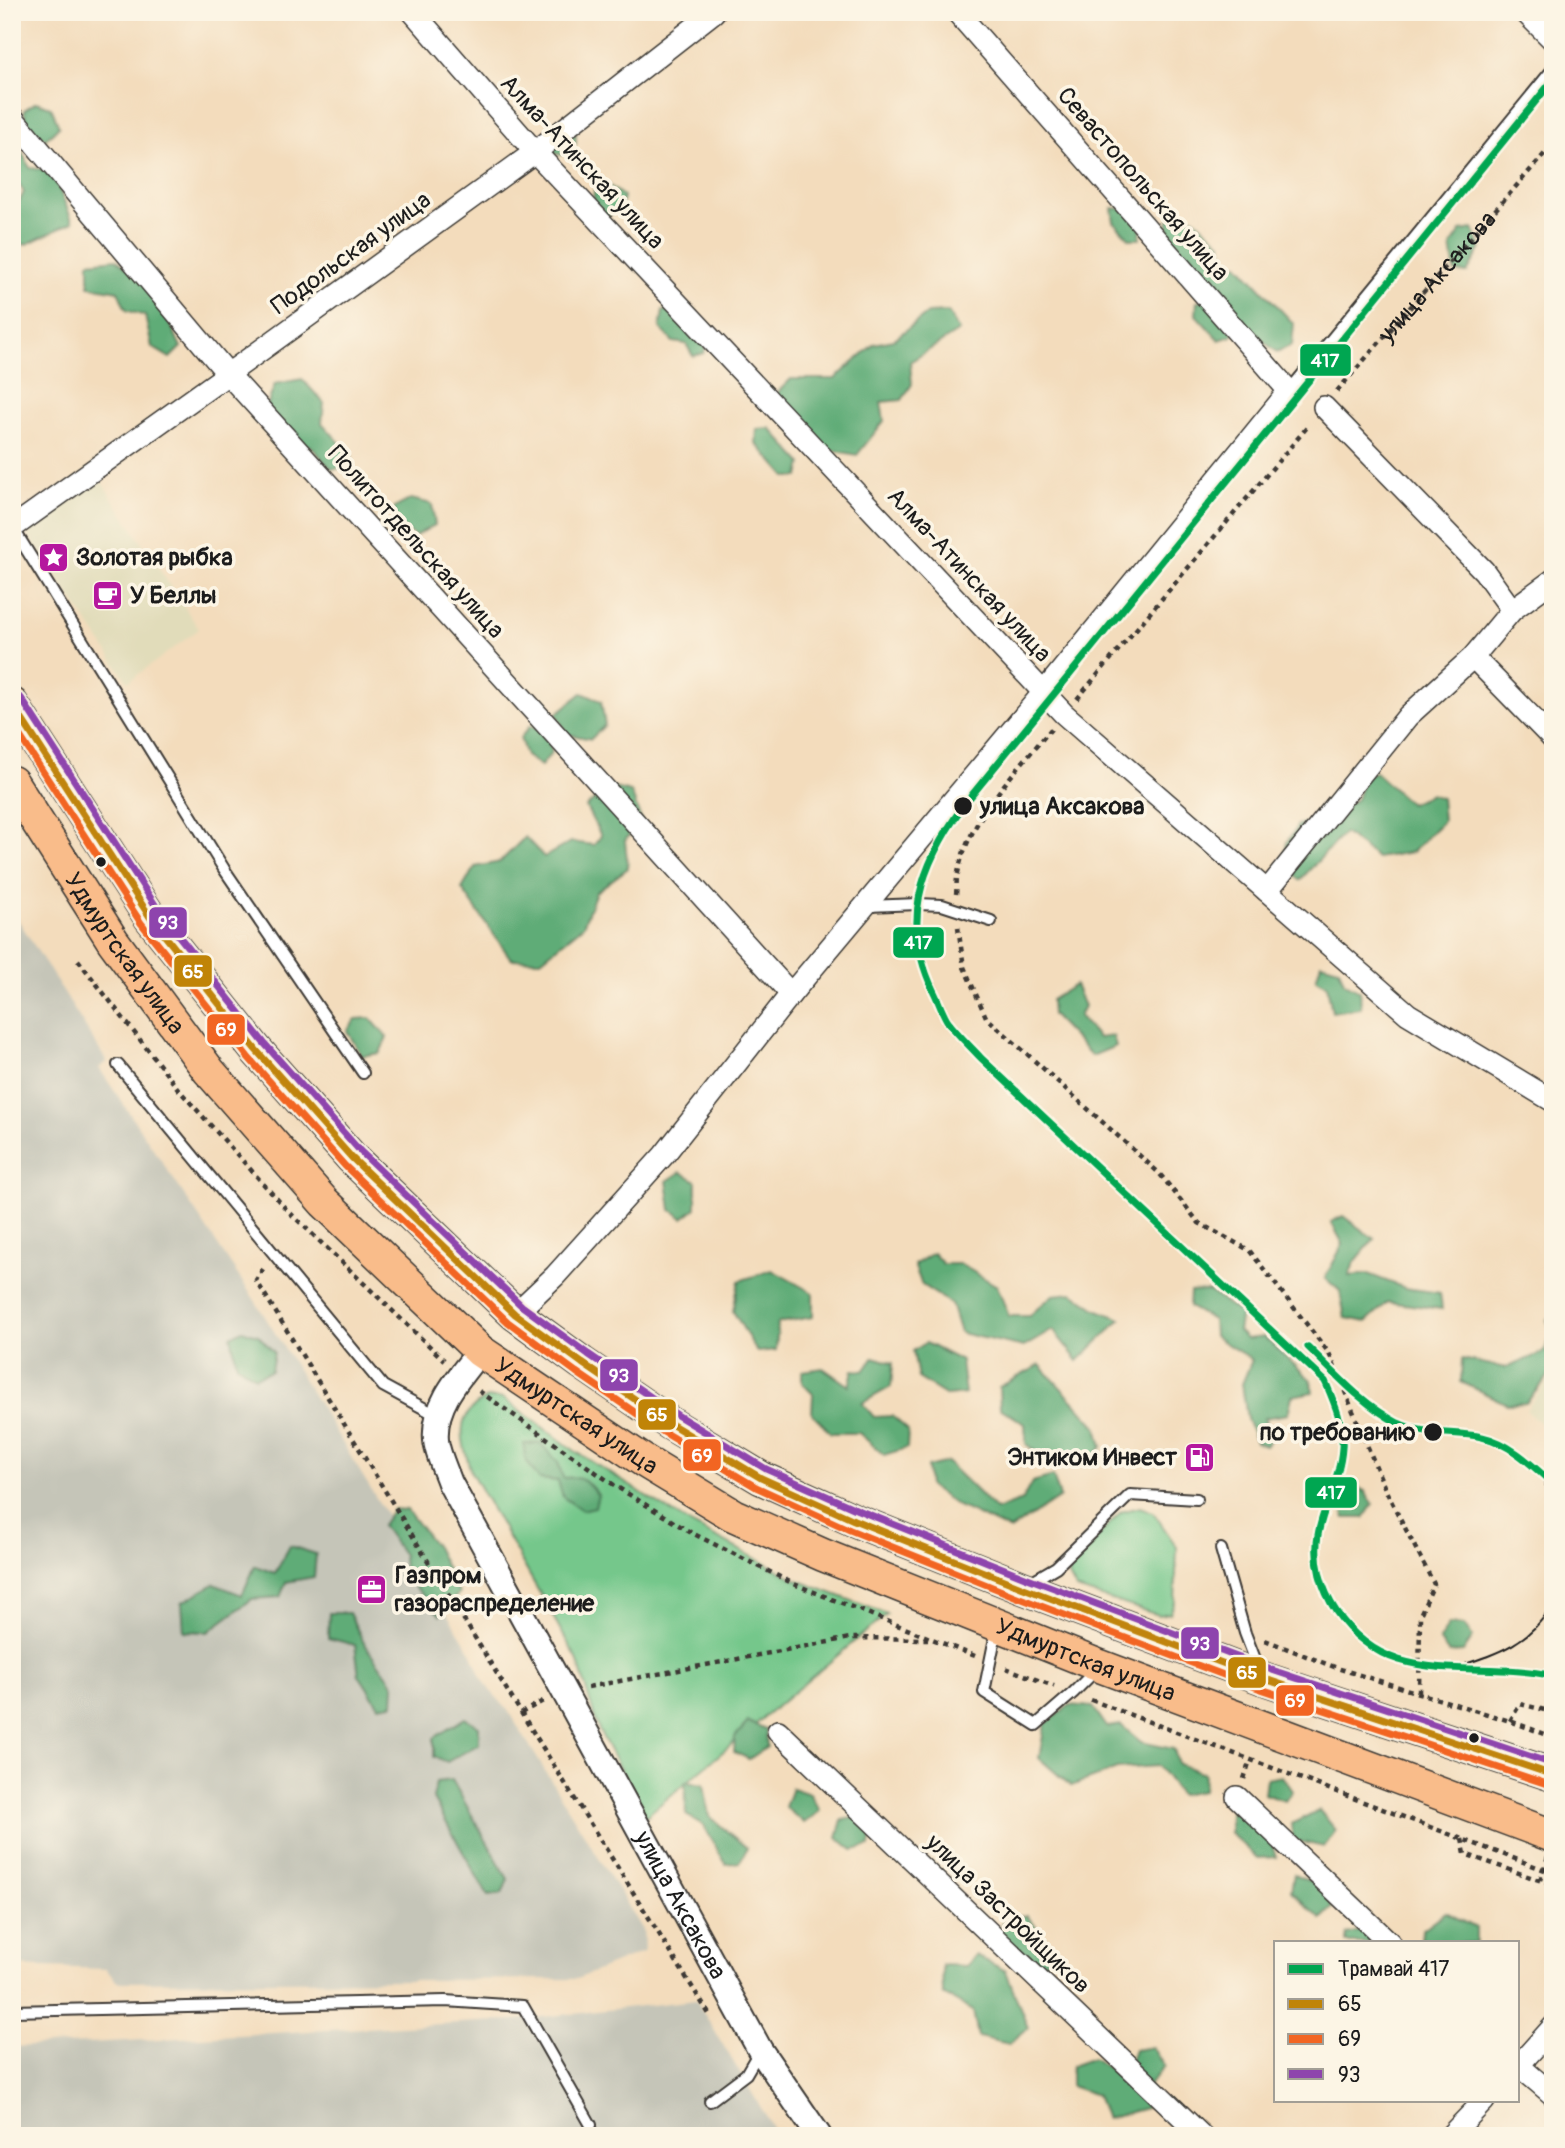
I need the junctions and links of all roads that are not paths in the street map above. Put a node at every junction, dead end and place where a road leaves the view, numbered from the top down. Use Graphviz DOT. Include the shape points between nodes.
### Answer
graph roads {
  1 [pos="413,12"];
  2 [pos="714,12"];
  3 [pos="957,12"];
  4 [pos="1525,12"];
  5 [pos="1553,40"];
  6 [pos="1553,69"];
  7 [pos="12,117"];
  8 [pos="535,152"];
  9 [pos="229,374"];
  10 [pos="1289,391"];
  11 [pos="1324,407"];
  12 [pos="13,528"];
  13 [pos="1553,580"];
  14 [pos="1512,610"];
  15 [pos="1473,657"];
  16 [pos="1044,692"];
  17 [pos="12,704"];
  18 [pos="1553,739"];
  19 [pos="12,782"];
  20 [pos="1267,891"];
  21 [pos="865,906"];
  22 [pos="991,921"];
  23 [pos="791,994"];
  24 [pos="118,1065"];
  25 [pos="363,1073"];
  26 [pos="1553,1101"];
  27 [pos="515,1314"];
  28 [pos="480,1352"];
  29 [pos="438,1416"];
  30 [pos="1197,1499"];
  31 [pos="1221,1549"];
  32 [pos="1021,1587"];
  33 [pos="998,1625"];
  34 [pos="1100,1666"];
  35 [pos="1262,1678"];
  36 [pos="778,1731"];
  37 [pos="1553,1775"];
  38 [pos="1237,1797"];
  39 [pos="1553,1836"];
  40 [pos="1388,1941"];
  41 [pos="12,2011"];
  42 [pos="1553,2027"];
  43 [pos="760,2050"];
  44 [pos="1520,2064"];
  45 [pos="1520,2068"];
  46 [pos="1553,2095"];
  47 [pos="710,2101"];
  48 [pos="1483,2102"];
  49 [pos="591,2125"];
  50 [pos="819,2136"];
  51 [pos="1202,2136"];
  52 [pos="1450,2136"];
  1 -- 8 [label="street, Алма-Атинская улица"];
  2 -- 8 [label="street, Подольская улица"];
  3 -- 10 [label="street, Севастопольская улица"];
  4 -- 5 [label="street"];
  6 -- 10 [label="lane, улица Аксакова"];
  7 -- 9 [label="street, Политотдельская улица"];
  8 -- 9 [label="street, Подольская улица"];
  8 -- 16 [label="street, Алма-Атинская улица"];
  9 -- 12 [label="street, Подольская улица"];
  9 -- 23 [label="street, Политотдельская улица"];
  10 -- 16 [label="street, улица Аксакова"];
  11 -- 14 [label="street" via="1484,571"];
  12 -- 25 [label="lane" via="224,869"];
  13 -- 14 [label="street"];
  14 -- 15 [label="street"];
  15 -- 18 [label="street"];
  15 -- 20 [label="street" via="1408,716"];
  16 -- 20 [label="street, Алма-Атинская улица"];
  16 -- 21 [label="street, улица Аксакова"];
  17 -- 27 [label="main road, Удмуртская улица" via="150,917 257,1050 352,1158"];
  19 -- 28 [label="main road, Удмуртская улица" via="113,941 209,1071 324,1202"];
  20 -- 26 [label="street, Алма-Атинская улица" via="1408,1014"];
  21 -- 22 [label="lane" via="942,905"];
  21 -- 23 [label="street, улица Аксакова"];
  23 -- 27 [label="street, улица Аксакова" via="664,1154"];
  24 -- 29 [label="lane" via="383,1386"];
  27 -- 28 [label="main road"];
  27 -- 32 [label="main road, Удмуртская улица" via="671,1424 761,1478"];
  28 -- 29 [label="street" via="455,1383"];
  28 -- 33 [label="main road, Удмуртская улица" via="733,1515"];
  29 -- 43 [label="street, улица Аксакова" via="436,1441 450,1483"];
  30 -- 32 [label="lane" via="1130,1495 1056,1567"];
  31 -- 35 [label="lane"];
  32 -- 35 [label="main road, Удмуртская улица"];
  33 -- 34 [label="main road, Удмуртская улица"];
  33 -- 34 [label="lane" via="984,1692 1036,1725"];
  34 -- 39 [label="main road, Удмуртская улица"];
  35 -- 37 [label="main road, Удмуртская улица"];
  36 -- 51 [label="street, улица Застройщиков"];
  38 -- 40 [label="street"];
  41 -- 49 [label="lane" via="445,2001 523,2006"];
  42 -- 44 [label="street"];
  43 -- 47 [label="lane" via="746,2074"];
  43 -- 50 [label="street, улица Аксакова"];
  45 -- 46 [label="street"];
  48 -- 52 [label="street"];
}
